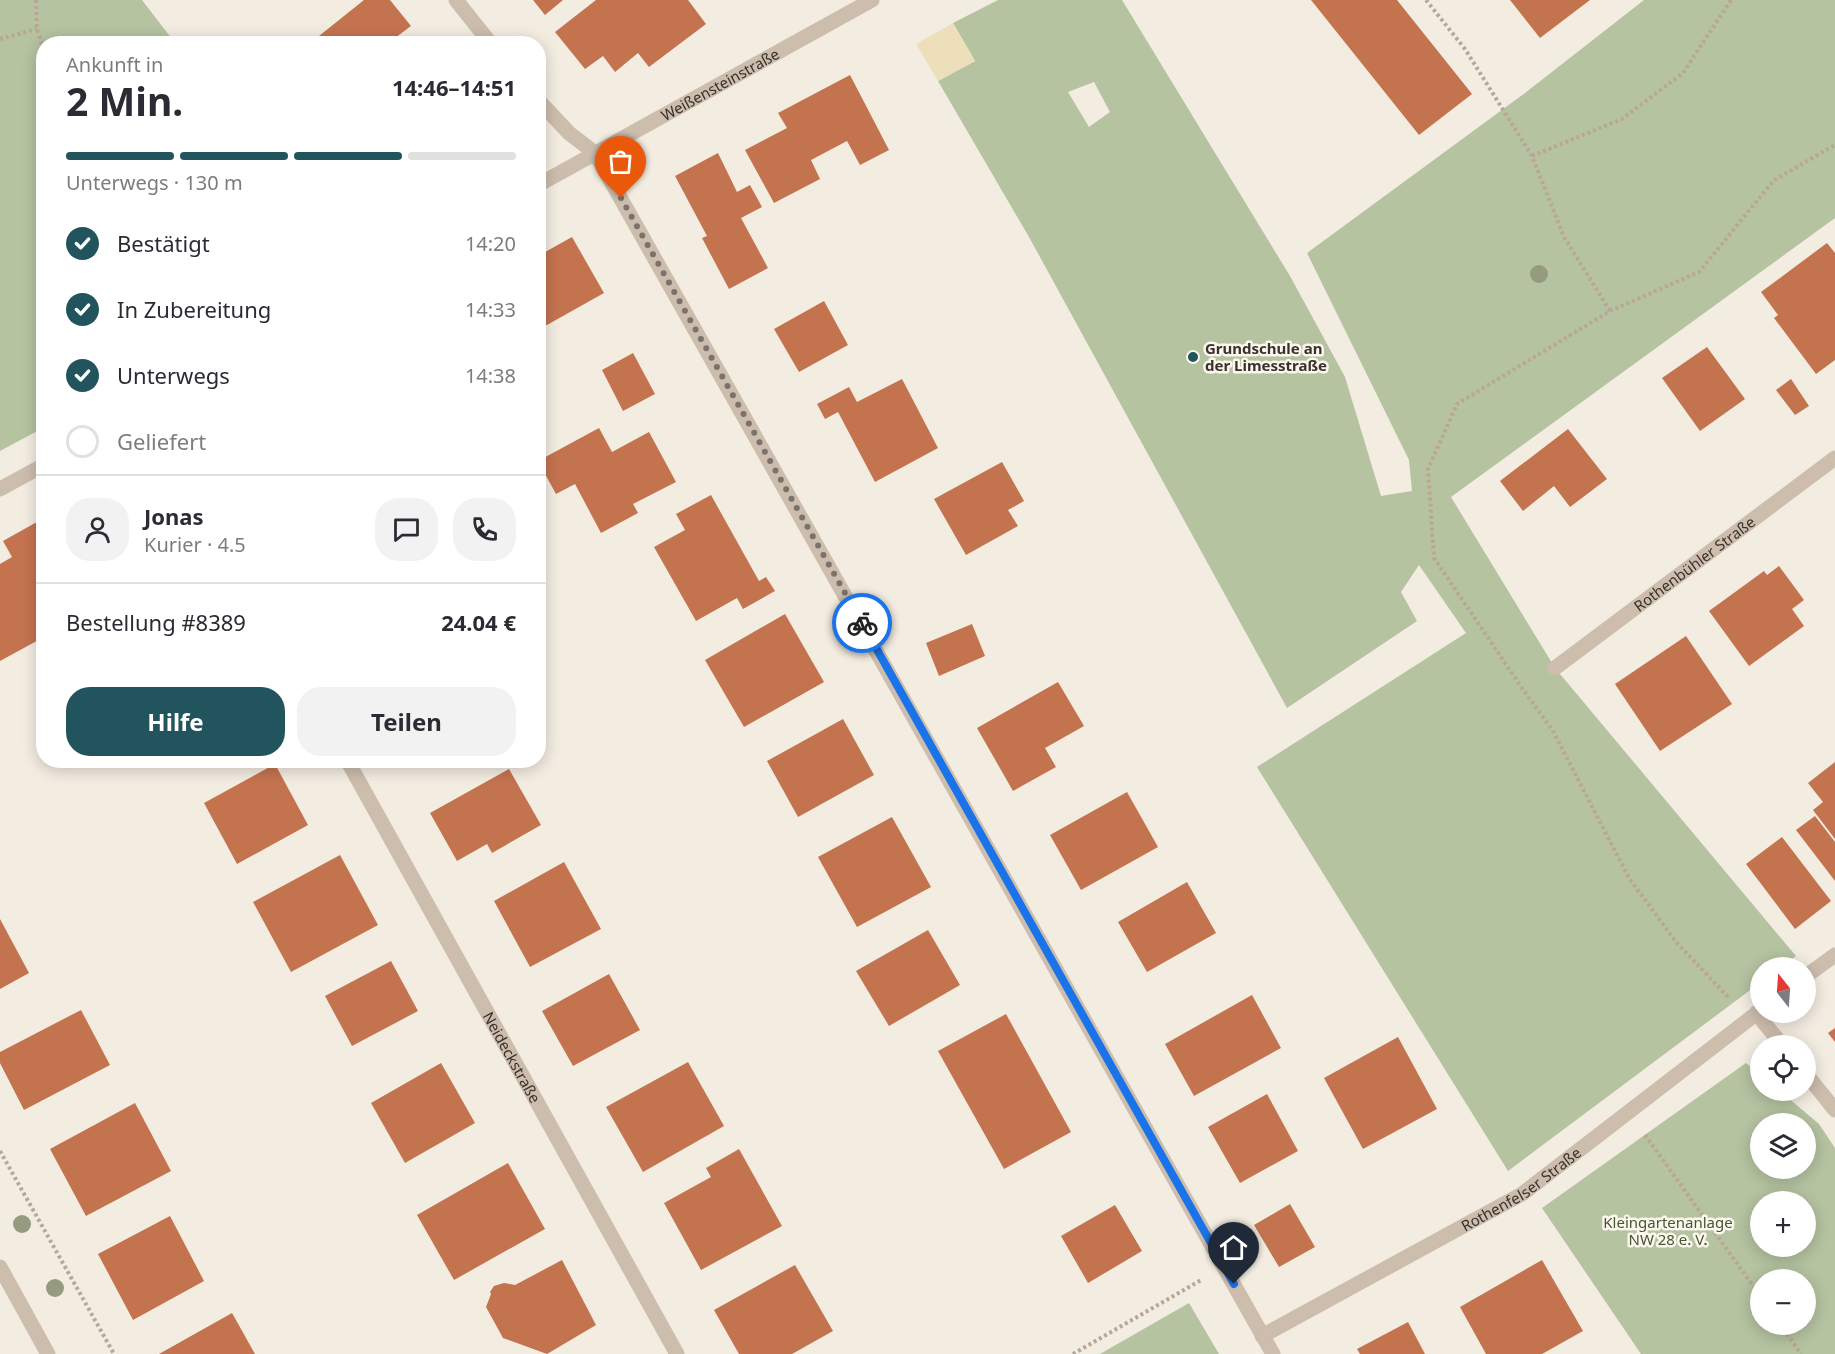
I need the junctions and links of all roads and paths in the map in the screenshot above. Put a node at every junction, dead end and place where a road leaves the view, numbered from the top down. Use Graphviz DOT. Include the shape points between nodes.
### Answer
graph roads {
  1 [pos="36,0"];
  2 [pos="456,0"];
  3 [pos="872,0"];
  4 [pos="1426,0"];
  5 [pos="1731,0"];
  6 [pos="37,29"];
  7 [pos="39,36"];
  8 [pos="485,36"];
  9 [pos="0,39"];
  10 [pos="546,109"];
  11 [pos="1835,145"];
  12 [pos="596,153"];
  13 [pos="1532,156"];
  14 [pos="546,181"];
  15 [pos="1610,311"];
  16 [pos="1835,458"];
  17 [pos="36,469"];
  18 [pos="0,489"];
  19 [pos="1555,668"];
  20 [pos="351,768"];
  21 [pos="1835,955"];
  22 [pos="1816,969"];
  23 [pos="1735,1005"];
  24 [pos="1750,1019"];
  25 [pos="1816,1086"];
  26 [pos="1835,1110"];
  27 [pos="1645,1135"];
  28 [pos="0,1151"];
  29 [pos="1225,1266"];
  30 [pos="0,1267"];
  31 [pos="1750,1282"];
  32 [pos="1788,1335"];
  33 [pos="1263,1336"];
  34 [pos="48,1354"];
  35 [pos="114,1354"];
  36 [pos="677,1354"];
  37 [pos="1074,1354"];
  38 [pos="1273,1354"];
  39 [pos="1801,1354"];
  1 -- 6 [label="path"];
  2 -- 8 [label="street"];
  3 -- 12 [label="street, Weißensteinstraße"];
  4 -- 13 [label="path" via="1465,49"];
  5 -- 13 [label="path" via="1683,73 1622,119"];
  6 -- 7 [label="path"];
  6 -- 9 [label="path"];
  10 -- 12 [label="street" via="569,133"];
  11 -- 15 [label="path" via="1774,180 1699,272"];
  12 -- 14 [label="street, Weißensteinstraße"];
  12 -- 29 [label="street"];
  13 -- 15 [label="path" via="1564,237"];
  15 -- 23 [label="path" via="1457,404 1428,469 1434,558 1553,730 1629,878 1676,942"];
  16 -- 19 [label="street, Rothenbühler Straße"];
  17 -- 18 [label="street"];
  20 -- 36 [label="street, Neideckstraße"];
  21 -- 22 [label="street"];
  24 -- 33 [label="street, Rothenfelser Straße" via="1522,1194"];
  25 -- 26 [label="street"];
  27 -- 31 [label="path"];
  28 -- 35 [label="path"];
  29 -- 33 [label="street"];
  29 -- 37 [label="path"];
  30 -- 34 [label="street"];
  32 -- 39 [label="path"];
  33 -- 38 [label="street"];
}
